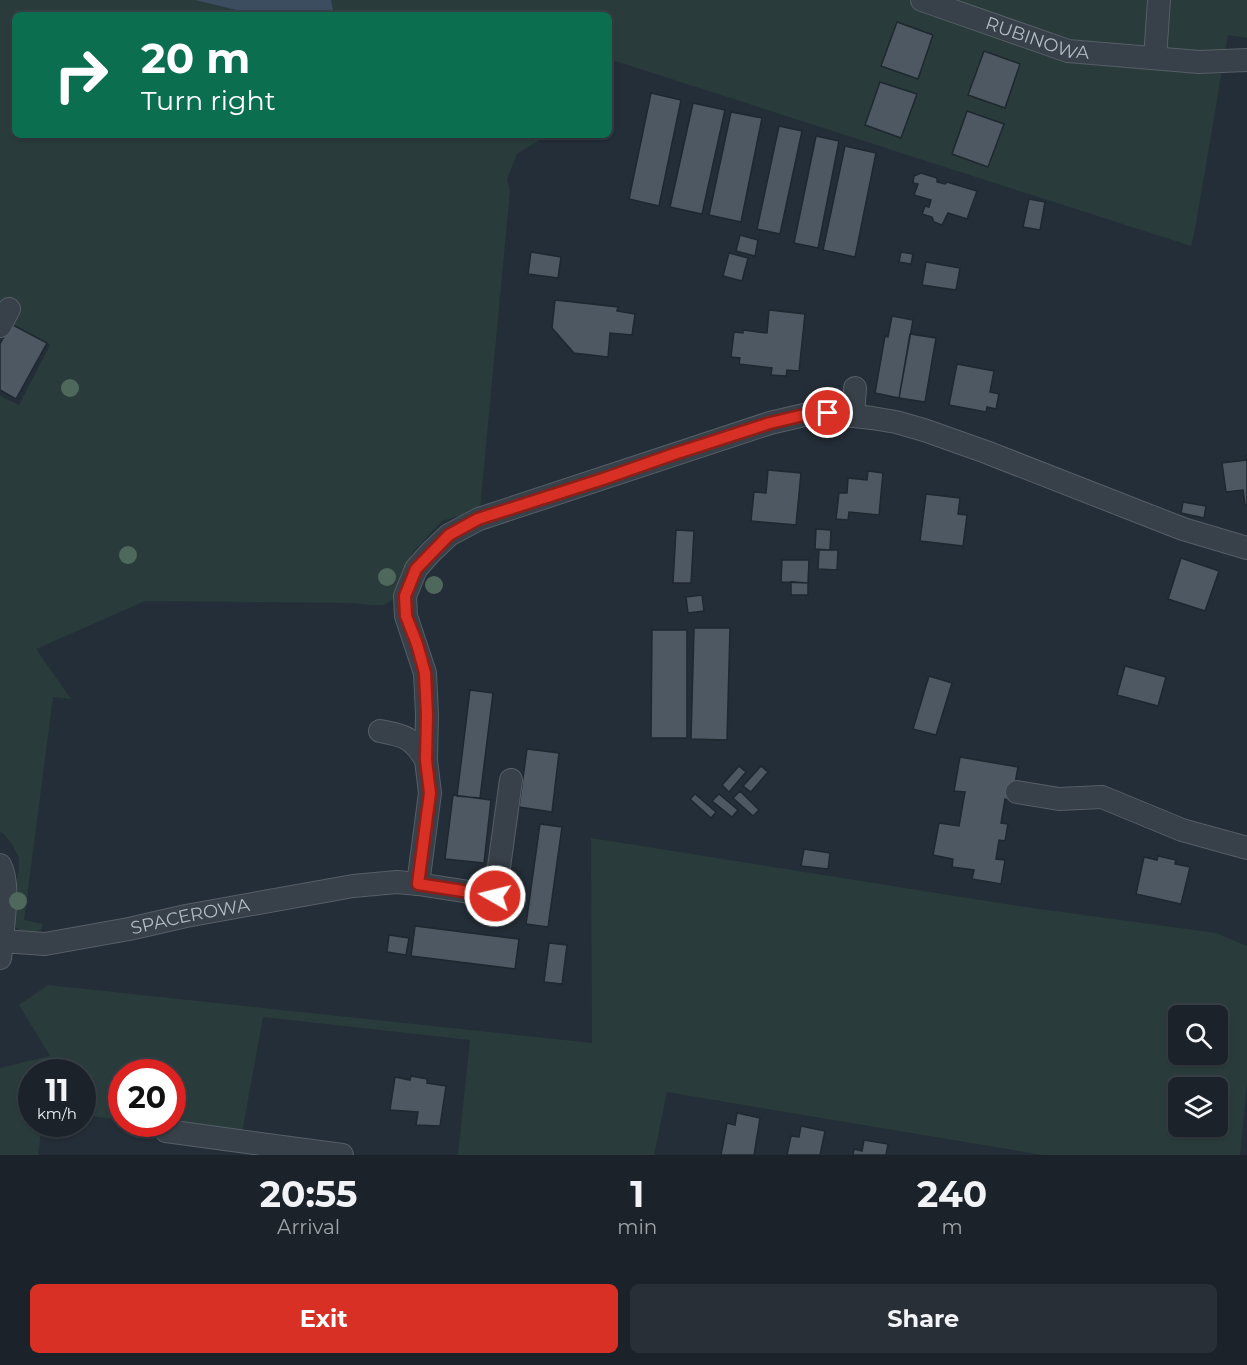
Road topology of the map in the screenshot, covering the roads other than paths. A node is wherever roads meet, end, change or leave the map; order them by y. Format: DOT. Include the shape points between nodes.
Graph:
graph roads {
  1 [pos="922,0"];
  2 [pos="1159,0"];
  3 [pos="1155,58"];
  4 [pos="1247,60"];
  5 [pos="855,388"];
  6 [pos="853,416"];
  7 [pos="1247,548"];
  8 [pos="380,731"];
  9 [pos="426,760"];
  10 [pos="511,780"];
  11 [pos="1017,792"];
  12 [pos="1247,848"];
  13 [pos="0,865"];
  14 [pos="408,883"];
  15 [pos="1,950"];
  16 [pos="186,1134"];
  17 [pos="342,1155"];
  1 -- 3 [label="street, RUBINOWA" via="1068,51"];
  2 -- 3 [label="street"];
  3 -- 4 [label="street, RUBINOWA" via="1199,62"];
  5 -- 6 [label="street"];
  6 -- 7 [label="street" via="924,430 1183,529"];
  6 -- 9 [label="street" via="804,415 770,423 478,519 449,535 416,569 405,596 406,616 425,673"];
  8 -- 9 [label="street" via="402,735 416,744"];
  9 -- 14 [label="street" via="430,793"];
  10 -- 14 [label="street, SPACEROWA" via="495,896"];
  11 -- 12 [label="street" via="1059,799 1102,797 1182,830"];
  13 -- 15 [label="street" via="5,893"];
  14 -- 15 [label="street, SPACEROWA" via="354,886 129,930"];
  16 -- 17 [label="street"];
}
